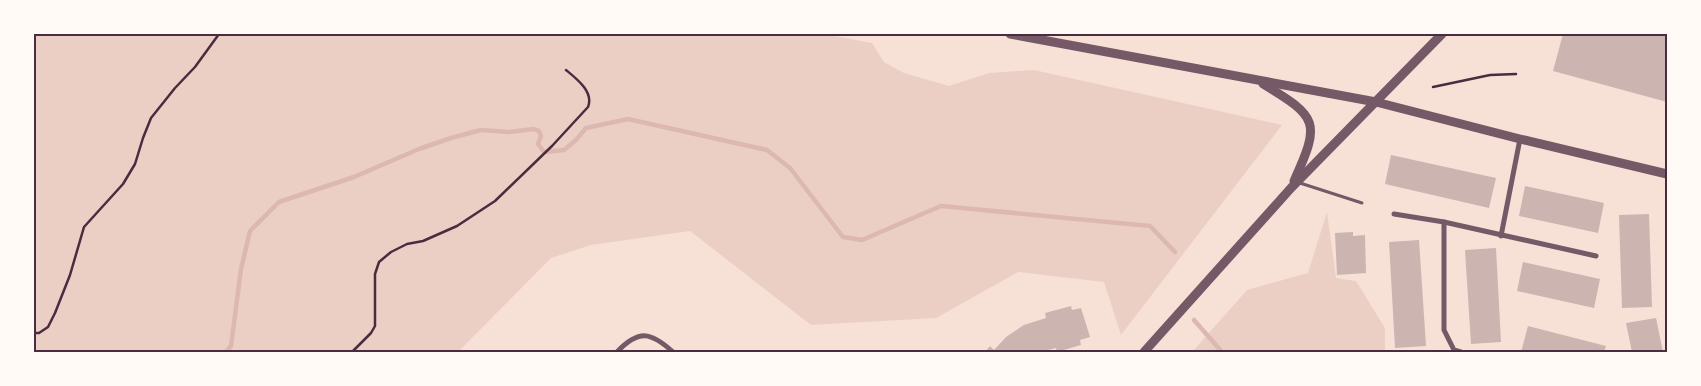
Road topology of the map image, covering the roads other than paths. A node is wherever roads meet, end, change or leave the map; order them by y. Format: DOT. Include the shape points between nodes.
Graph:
graph roads {
  1 [pos="1010,34"];
  2 [pos="1442,34"];
  3 [pos="1037,36"];
  4 [pos="1259,81"];
  5 [pos="1376,102"];
  6 [pos="1520,139"];
  7 [pos="1667,174"];
  8 [pos="1294,185"];
  9 [pos="1362,203"];
  10 [pos="1394,214"];
  11 [pos="1444,222"];
  12 [pos="1501,236"];
  13 [pos="1596,256"];
  14 [pos="617,352"];
  15 [pos="673,352"];
  16 [pos="1144,352"];
  17 [pos="1461,352"];
  1 -- 3 [label="street"];
  2 -- 5 [label="street"];
  3 -- 4 [label="street"];
  4 -- 5 [label="street"];
  4 -- 8 [label="street" via="1293,102 1309,120 1312,135"];
  5 -- 6 [label="street"];
  5 -- 8 [label="street"];
  6 -- 7 [label="street"];
  6 -- 12 [label="street"];
  8 -- 9 [label="lane"];
  8 -- 16 [label="street"];
  10 -- 11 [label="street"];
  11 -- 12 [label="street"];
  11 -- 17 [label="street" via="1444,330 1454,350"];
  12 -- 13 [label="street"];
  14 -- 15 [label="street" via="629,340 644,336 662,342"];
}
